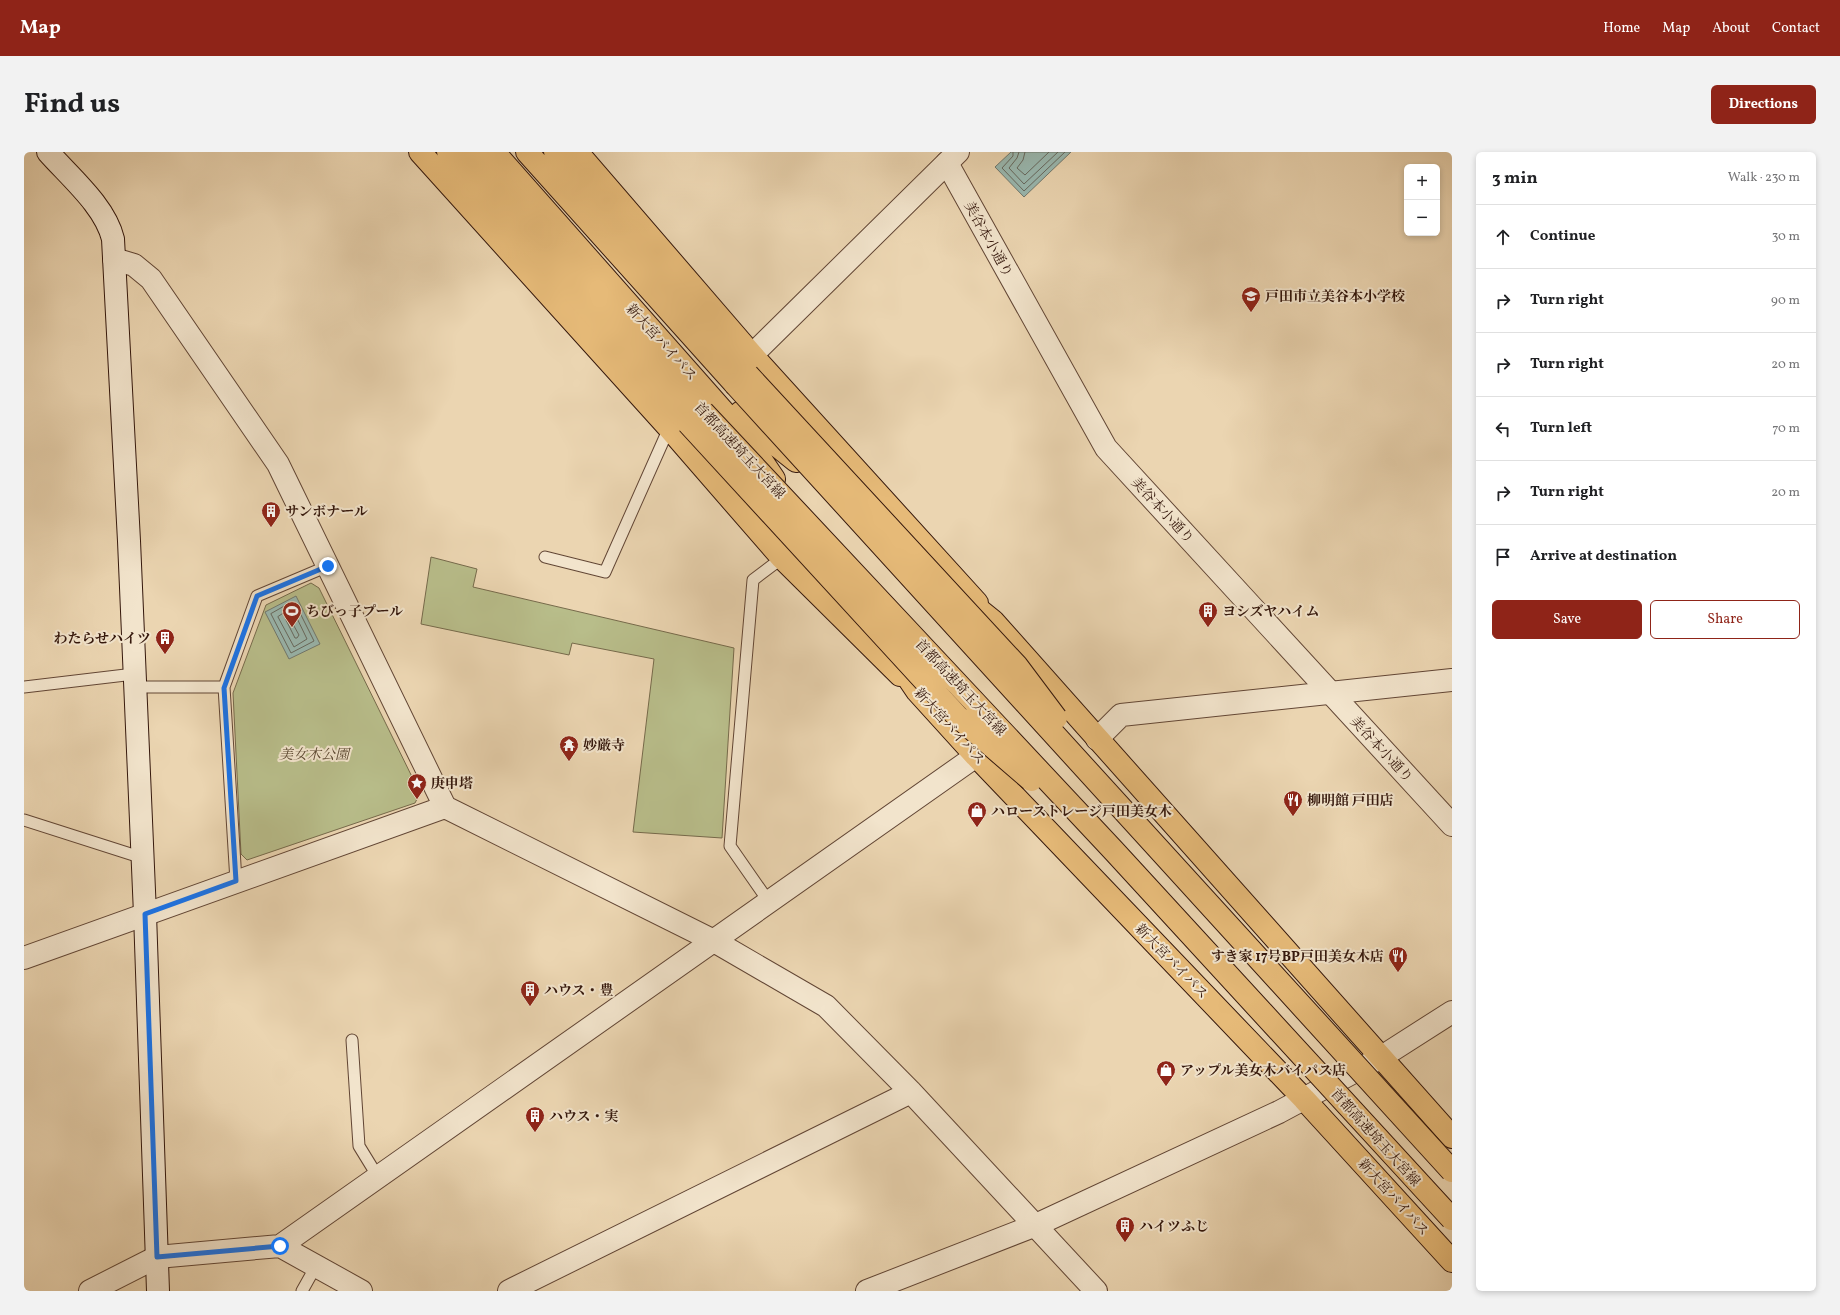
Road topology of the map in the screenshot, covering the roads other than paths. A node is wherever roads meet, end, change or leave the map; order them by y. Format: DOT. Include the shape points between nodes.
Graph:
graph roads {
  1 [pos="48,152"];
  2 [pos="420,152"];
  3 [pos="448,152"];
  4 [pos="473,152"];
  5 [pos="494,152"];
  6 [pos="510,152"];
  7 [pos="526,152"];
  8 [pos="555,152"];
  9 [pos="577,152"];
  10 [pos="947,156"];
  11 [pos="114,258"];
  12 [pos="752,355"];
  13 [pos="669,428"];
  14 [pos="545,557"];
  15 [pos="782,558"];
  16 [pos="328,566"];
  17 [pos="992,621"];
  18 [pos="1452,680"];
  19 [pos="135,681"];
  20 [pos="24,687"];
  21 [pos="224,688"];
  22 [pos="917,691"];
  23 [pos="1331,693"];
  24 [pos="1097,739"];
  25 [pos="976,756"];
  26 [pos="445,807"];
  27 [pos="24,820"];
  28 [pos="1452,825"];
  29 [pos="1141,831"];
  30 [pos="1114,851"];
  31 [pos="143,858"];
  32 [pos="236,881"];
  33 [pos="769,902"];
  34 [pos="145,914"];
  35 [pos="714,941"];
  36 [pos="24,958"];
  37 [pos="1452,1012"];
  38 [pos="352,1040"];
  39 [pos="1380,1058"];
  40 [pos="911,1092"];
  41 [pos="1304,1099"];
  42 [pos="1452,1137"];
  43 [pos="1452,1171"];
  44 [pos="378,1177"];
  45 [pos="1452,1220"];
  46 [pos="1036,1225"];
  47 [pos="280,1246"];
  48 [pos="157,1257"];
  49 [pos="1452,1261"];
  50 [pos="316,1266"];
  51 [pos="90,1291"];
  52 [pos="158,1291"];
  53 [pos="302,1291"];
  54 [pos="361,1291"];
  55 [pos="509,1291"];
  56 [pos="867,1291"];
  57 [pos="1096,1291"];
  1 -- 11 [label="street" via="107,220 113,238"];
  2 -- 13 [label="highway"];
  3 -- 30 [label="highway, bridge" via="688,423 957,716"];
  4 -- 30 [label="highway, 首都高速埼玉大宮線, bridge" via="703,412"];
  5 -- 22 [label="highway, 新大宮バイパス" via="745,436"];
  6 -- 17 [label="highway, 新大宮バイパス" via="755,428"];
  7 -- 29 [label="highway, bridge"];
  8 -- 29 [label="highway, bridge" via="748,375 1017,666"];
  9 -- 12 [label="highway"];
  10 -- 12 [label="street"];
  10 -- 23 [label="street, 美谷本小通り" via="1106,448"];
  11 -- 16 [label="street" via="134,265 151,278 278,464"];
  11 -- 19 [label="street"];
  12 -- 17 [label="highway"];
  13 -- 14 [label="lane" via="606,572"];
  13 -- 15 [label="highway"];
  15 -- 22 [label="highway"];
  15 -- 33 [label="lane" via="753,580 730,846"];
  16 -- 21 [label="lane" via="257,596"];
  16 -- 26 [label="street"];
  17 -- 24 [label="highway, 新大宮バイパス"];
  18 -- 23 [label="street"];
  19 -- 20 [label="lane"];
  19 -- 21 [label="lane"];
  19 -- 31 [label="street"];
  21 -- 32 [label="lane"];
  22 -- 25 [label="highway, 新大宮バイパス"];
  23 -- 24 [label="street" via="1121,715"];
  23 -- 28 [label="street, 美谷本小通り"];
  24 -- 39 [label="highway, 新大宮バイパス"];
  25 -- 33 [label="street"];
  25 -- 41 [label="highway, 新大宮バイパス"];
  26 -- 32 [label="street"];
  26 -- 35 [label="street"];
  27 -- 31 [label="lane"];
  29 -- 43 [label="highway, bridge"];
  30 -- 45 [label="highway, 首都高速埼玉大宮線, bridge"];
  31 -- 34 [label="street"];
  32 -- 34 [label="street"];
  33 -- 35 [label="street"];
  34 -- 36 [label="street"];
  34 -- 48 [label="street"];
  35 -- 40 [label="street" via="826,1006"];
  35 -- 44 [label="street"];
  37 -- 39 [label="street"];
  38 -- 44 [label="lane" via="359,1146"];
  39 -- 41 [label="street"];
  39 -- 42 [label="highway, 新大宮バイパス"];
  40 -- 46 [label="street"];
  40 -- 55 [label="street"];
  41 -- 46 [label="street"];
  41 -- 49 [label="highway, 新大宮バイパス"];
  44 -- 47 [label="street"];
  46 -- 56 [label="street"];
  46 -- 57 [label="street"];
  47 -- 48 [label="street"];
  47 -- 50 [label="street"];
  48 -- 51 [label="street"];
  48 -- 52 [label="street"];
  50 -- 53 [label="lane"];
  50 -- 54 [label="street"];
}
